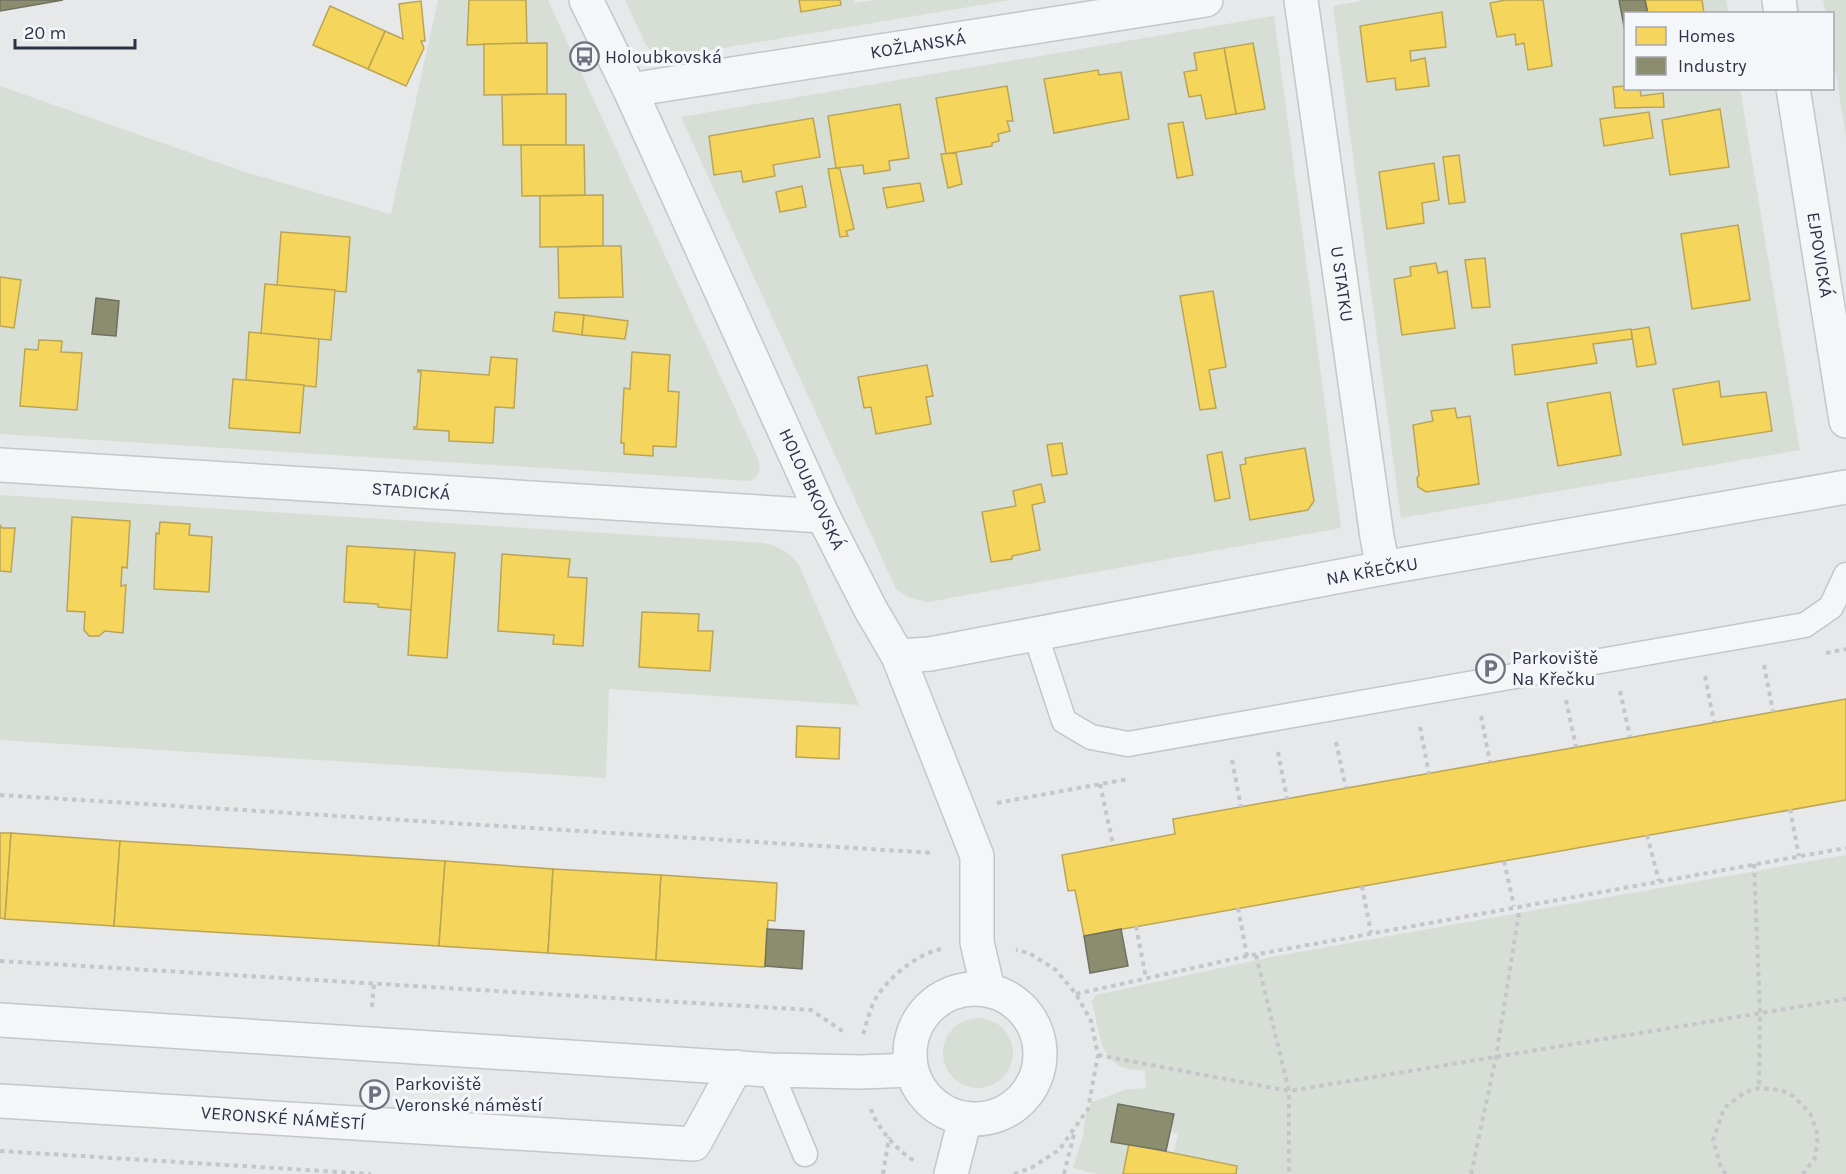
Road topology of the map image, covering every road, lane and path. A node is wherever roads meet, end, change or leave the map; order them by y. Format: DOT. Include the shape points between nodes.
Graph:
graph roads {
  1 [pos="586,0"];
  2 [pos="1206,0"];
  3 [pos="1301,0"];
  4 [pos="630,90"];
  5 [pos="1793,90"];
  6 [pos="1846,421"];
  7 [pos="0,465"];
  8 [pos="1846,487"];
  9 [pos="823,516"];
  10 [pos="1383,568"];
  11 [pos="1846,575"];
  12 [pos="1035,633"];
  13 [pos="1846,649"];
  14 [pos="1822,654"];
  15 [pos="898,656"];
  16 [pos="1775,662"];
  17 [pos="1695,676"];
  18 [pos="1631,688"];
  19 [pos="1620,690"];
  20 [pos="1609,692"];
  21 [pos="1577,698"];
  22 [pos="1566,700"];
  23 [pos="1556,702"];
  24 [pos="1773,712"];
  25 [pos="1492,714"];
  26 [pos="1481,716"];
  27 [pos="1471,717"];
  28 [pos="1714,722"];
  29 [pos="1430,725"];
  30 [pos="1420,727"];
  31 [pos="1409,728"];
  32 [pos="1630,737"];
  33 [pos="1346,740"];
  34 [pos="1576,747"];
  35 [pos="1289,750"];
  36 [pos="1221,762"];
  37 [pos="1490,762"];
  38 [pos="1429,774"];
  39 [pos="1133,778"];
  40 [pos="1100,784"];
  41 [pos="1346,788"];
  42 [pos="0,795"];
  43 [pos="1287,799"];
  44 [pos="991,800"];
  45 [pos="1241,807"];
  46 [pos="1790,809"];
  47 [pos="1647,835"];
  48 [pos="1113,844"];
  49 [pos="1846,848"];
  50 [pos="938,853"];
  51 [pos="1799,856"];
  52 [pos="1504,861"];
  53 [pos="1754,864"];
  54 [pos="1659,881"];
  55 [pos="1362,886"];
  56 [pos="1514,906"];
  57 [pos="1520,906"];
  58 [pos="1238,909"];
  59 [pos="1136,926"];
  60 [pos="1371,933"];
  61 [pos="943,938"];
  62 [pos="944,949"];
  63 [pos="1256,955"];
  64 [pos="1247,956"];
  65 [pos="0,961"];
  66 [pos="1146,978"];
  67 [pos="988,990"];
  68 [pos="1076,994"];
  69 [pos="1846,999"];
  70 [pos="1760,1013"];
  71 [pos="0,1020"];
  72 [pos="850,1036"];
  73 [pos="1098,1055"];
  74 [pos="1496,1057"];
  75 [pos="736,1067"];
  76 [pos="770,1070"];
  77 [pos="911,1070"];
  78 [pos="861,1072"];
  79 [pos="1759,1088"];
  80 [pos="1289,1091"];
  81 [pos="0,1101"];
  82 [pos="965,1119"];
  83 [pos="1076,1126"];
  84 [pos="889,1137"];
  85 [pos="0,1151"];
  86 [pos="805,1154"];
  87 [pos="938,1170"];
  88 [pos="1472,1173"];
  89 [pos="371,1174"];
  90 [pos="883,1174"];
  91 [pos="1064,1174"];
  92 [pos="1289,1174"];
  93 [pos="1726,1174"];
  94 [pos="1803,1174"];
  1 -- 4 [label="street, HOLOUBKOVSKÁ"];
  2 -- 4 [label="street, KOŽLANSKÁ"];
  3 -- 10 [label="street, U STATKU"];
  4 -- 9 [label="street, HOLOUBKOVSKÁ"];
  5 -- 6 [label="street, EJPOVICKÁ"];
  7 -- 9 [label="street, STADICKÁ"];
  8 -- 10 [label="street, NA KŘEČKU"];
  9 -- 15 [label="street, HOLOUBKOVSKÁ"];
  10 -- 12 [label="street, NA KŘEČKU"];
  11 -- 12 [label="lane" via="1831,607 1805,625 1128,744 1091,737 1065,721"];
  12 -- 15 [label="street, NA KŘEČKU" via="930,654"];
  13 -- 14 [label="path"];
  15 -- 67 [label="street, HOLOUBKOVSKÁ" via="977,856 977,942"];
  16 -- 24 [label="path" via="1764,664"];
  17 -- 28 [label="path" via="1705,675"];
  18 -- 19 [label="path"];
  19 -- 20 [label="path"];
  19 -- 32 [label="path"];
  21 -- 22 [label="path"];
  22 -- 23 [label="path"];
  22 -- 34 [label="path"];
  25 -- 26 [label="path"];
  26 -- 27 [label="path"];
  26 -- 37 [label="path"];
  29 -- 30 [label="path"];
  30 -- 31 [label="path"];
  30 -- 38 [label="path"];
  33 -- 41 [label="path" via="1336,741"];
  35 -- 43 [label="path" via="1278,752"];
  36 -- 45 [label="path" via="1232,760"];
  39 -- 40 [label="path"];
  40 -- 44 [label="path" via="992,804"];
  40 -- 48 [label="path"];
  42 -- 50 [label="path"];
  46 -- 51 [label="path"];
  47 -- 54 [label="path"];
  49 -- 51 [label="path"];
  51 -- 53 [label="path"];
  52 -- 56 [label="path"];
  53 -- 54 [label="path"];
  53 -- 70 [label="path"];
  54 -- 57 [label="path"];
  55 -- 60 [label="path"];
  56 -- 57 [label="path"];
  56 -- 60 [label="path"];
  57 -- 74 [label="path"];
  58 -- 64 [label="path"];
  59 -- 66 [label="path"];
  60 -- 63 [label="path"];
  61 -- 62 [label="path"];
  63 -- 64 [label="path"];
  63 -- 80 [label="path"];
  64 -- 66 [label="path"];
  65 -- 72 [label="path" via="811,1010"];
  66 -- 68 [label="path"];
  67 -- 77 [label="street" via="955,992 927,1009 915,1028 909,1049"];
  67 -- 82 [label="street" via="1009,998 1026,1012 1037,1032 1041,1054 1037,1077 1026,1096 1009,1110 987,1119"];
  69 -- 70 [label="path"];
  70 -- 74 [label="path"];
  70 -- 79 [label="path"];
  71 -- 75 [label="street"];
  73 -- 80 [label="path"];
  74 -- 80 [label="path"];
  74 -- 88 [label="path"];
  75 -- 76 [label="street"];
  75 -- 81 [label="street, VERONSKÉ NÁMĚSTÍ" via="694,1144"];
  76 -- 78 [label="street"];
  76 -- 86 [label="lane"];
  77 -- 78 [label="street"];
  77 -- 82 [label="street" via="931,1103"];
  78 -- 84 [label="path" via="873,1119"];
  79 -- 93 [label="path" via="1745,1092 1724,1108 1713,1140"];
  79 -- 94 [label="path" via="1781,1090 1810,1113 1818,1135 1815,1158"];
  80 -- 92 [label="path"];
  82 -- 87 [label="street"];
  83 -- 91 [label="path"];
  84 -- 87 [label="path" via="905,1157"];
  84 -- 90 [label="path"];
  85 -- 89 [label="path"];
}
